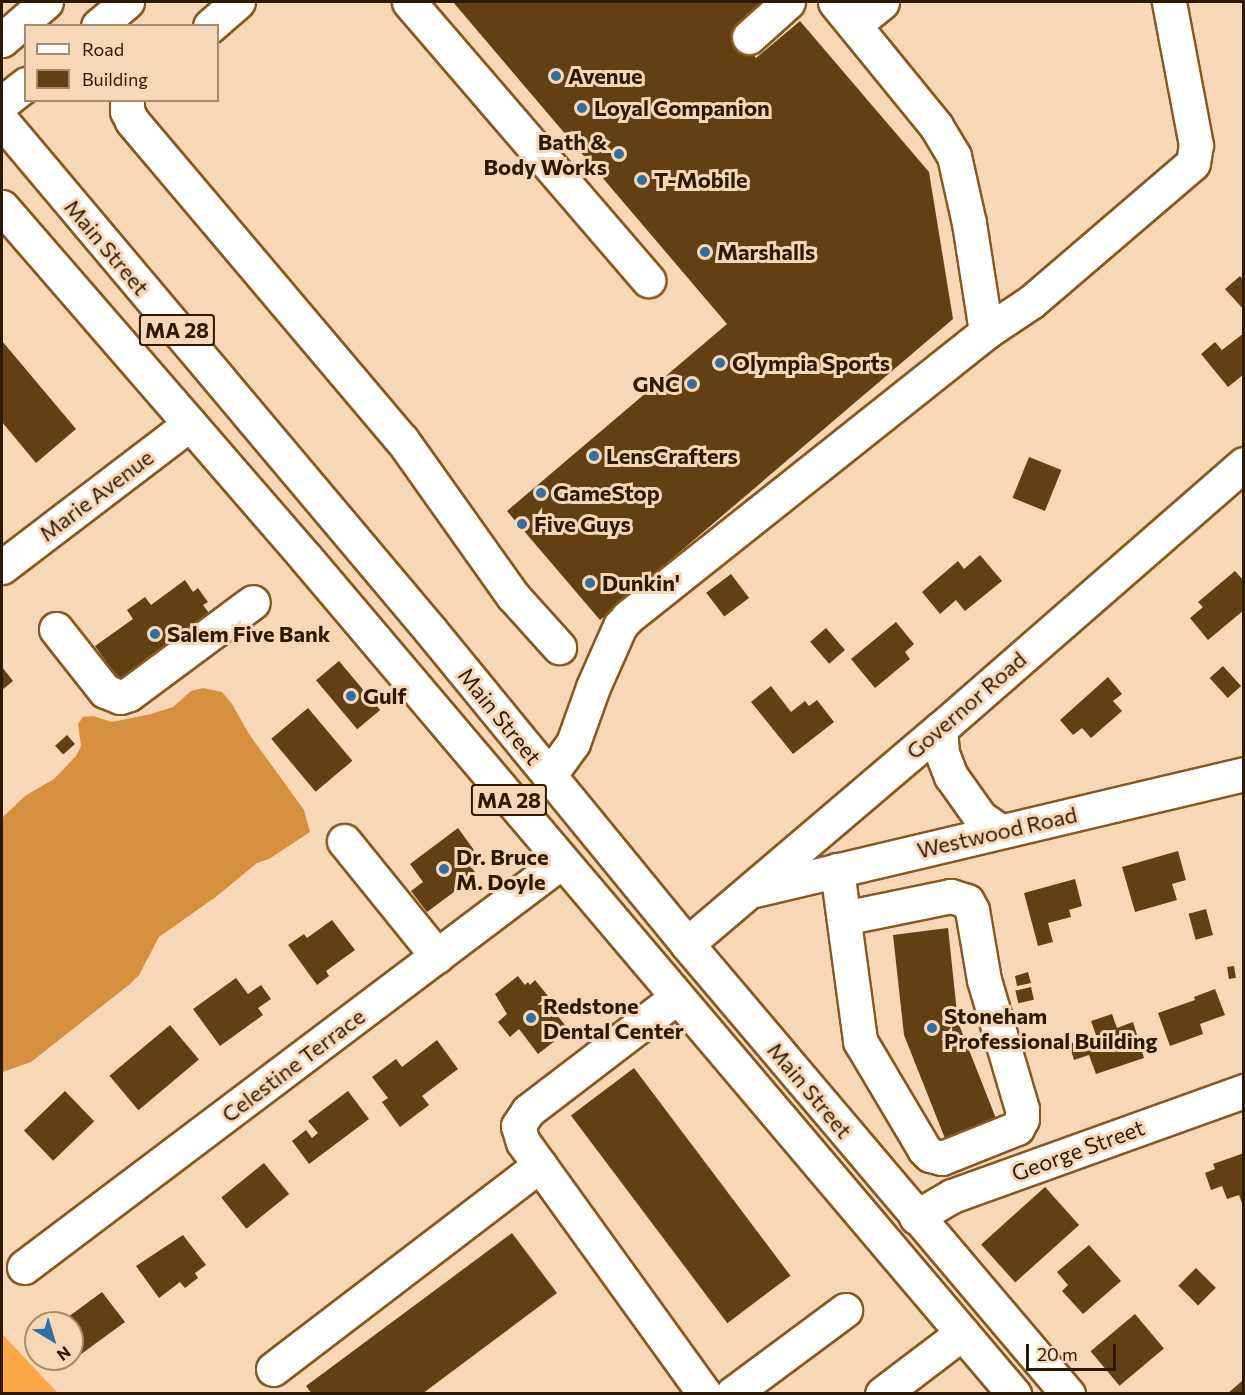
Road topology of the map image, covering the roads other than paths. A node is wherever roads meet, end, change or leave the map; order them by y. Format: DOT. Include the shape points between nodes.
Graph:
graph roads {
  1 [pos="46,2"];
  2 [pos="127,2"];
  3 [pos="238,2"];
  4 [pos="409,2"];
  5 [pos="788,2"];
  6 [pos="882,2"];
  7 [pos="1169,2"];
  8 [pos="844,14"];
  9 [pos="100,24"];
  10 [pos="212,24"];
  11 [pos="749,37"];
  12 [pos="2,40"];
  13 [pos="24,86"];
  14 [pos="128,102"];
  15 [pos="2,103"];
  16 [pos="2,121"];
  17 [pos="2,207"];
  18 [pos="648,280"];
  19 [pos="986,332"];
  20 [pos="190,424"];
  21 [pos="1244,464"];
  22 [pos="2,567"];
  23 [pos="253,602"];
  24 [pos="56,629"];
  25 [pos="558,647"];
  26 [pos="940,729"];
  27 [pos="1244,774"];
  28 [pos="549,776"];
  29 [pos="999,831"];
  30 [pos="344,841"];
  31 [pos="561,862"];
  32 [pos="837,870"];
  33 [pos="750,891"];
  34 [pos="844,918"];
  35 [pos="687,944"];
  36 [pos="437,956"];
  37 [pos="677,997"];
  38 [pos="1244,1091"];
  39 [pos="540,1165"];
  40 [pos="916,1217"];
  41 [pos="24,1267"];
  42 [pos="845,1310"];
  43 [pos="962,1333"];
  44 [pos="273,1369"];
  45 [pos="705,1394"];
  46 [pos="732,1394"];
  47 [pos="882,1394"];
  48 [pos="1014,1394"];
  49 [pos="1068,1394"];
  1 -- 12 [label="main road"];
  2 -- 9 [label="main road"];
  3 -- 10 [label="main road"];
  4 -- 18 [label="main road"];
  5 -- 11 [label="main road"];
  6 -- 8 [label="main road"];
  7 -- 19 [label="main road" via="1196,145 1193,163 1031,302"];
  8 -- 19 [label="main road" via="936,126 954,156"];
  13 -- 15 [label="main road"];
  14 -- 25 [label="main road" via="132,121 402,440 513,596"];
  16 -- 28 [label="main road, Main Street / MA 28" via="432,631"];
  17 -- 20 [label="main road, Main Street / MA 28"];
  19 -- 28 [label="main road" via="628,617 620,626 573,743"];
  20 -- 22 [label="main road, Marie Avenue"];
  20 -- 31 [label="main road, Main Street / MA 28"];
  21 -- 26 [label="main road, Governor Road"];
  23 -- 24 [label="main road" via="120,697 107,693"];
  26 -- 29 [label="main road" via="942,753 951,776 980,817"];
  26 -- 33 [label="main road, Governor Road"];
  27 -- 29 [label="main road, Westwood Road"];
  28 -- 35 [label="main road, Main Street / MA 28"];
  29 -- 32 [label="main road, Westwood Road"];
  30 -- 36 [label="main road"];
  31 -- 36 [label="main road, Celestine Terrace"];
  31 -- 37 [label="main road, Main Street / MA 28"];
  32 -- 33 [label="main road, Westwood Road"];
  32 -- 34 [label="main road"];
  33 -- 35 [label="main road, Governor Road"];
  34 -- 34 [label="main road" via="860,1041 927,1153 942,1158 1014,1130 1023,1113 984,980 970,904 951,896"];
  35 -- 40 [label="main road, Main Street / MA 28"];
  36 -- 41 [label="main road, Celestine Terrace"];
  37 -- 39 [label="main road" via="523,1116 518,1126 520,1135"];
  37 -- 43 [label="main road, Main Street / MA 28"];
  38 -- 40 [label="main road, George Street" via="952,1196"];
  39 -- 44 [label="main road"];
  39 -- 45 [label="main road"];
  40 -- 49 [label="main road, Main Street / MA 28"];
  42 -- 46 [label="main road"];
  43 -- 47 [label="main road"];
  43 -- 48 [label="main road, Main Street / MA 28"];
}
